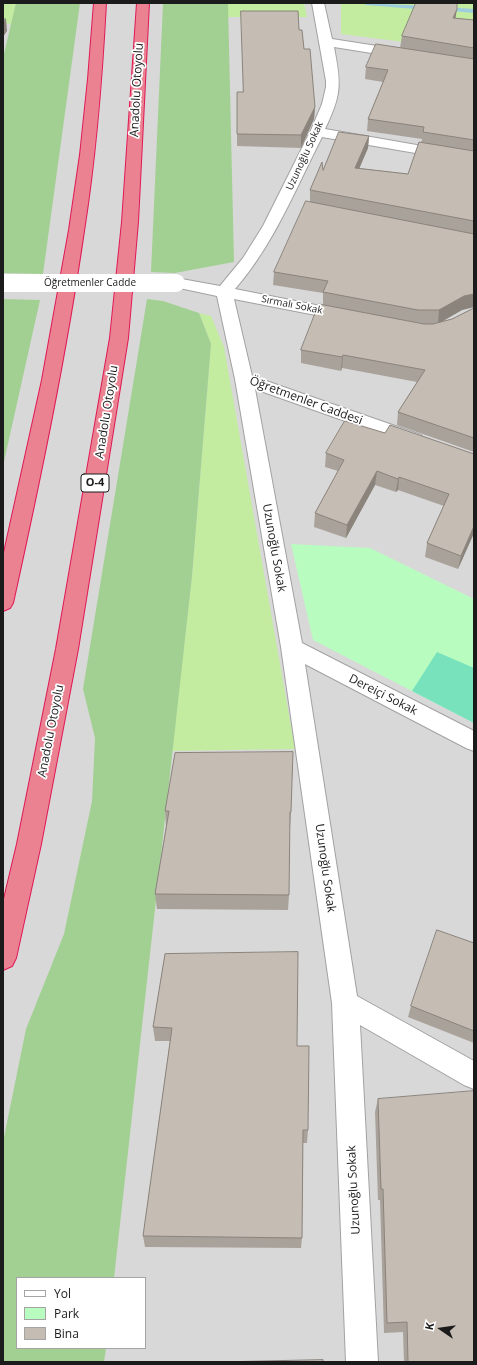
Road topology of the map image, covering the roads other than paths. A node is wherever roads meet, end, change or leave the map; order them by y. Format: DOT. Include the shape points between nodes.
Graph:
graph roads {
  1 [pos="100,3"];
  2 [pos="143,3"];
  3 [pos="318,3"];
  4 [pos="327,42"];
  5 [pos="412,56"];
  6 [pos="317,132"];
  7 [pos="474,159"];
  8 [pos="282,204"];
  9 [pos="298,207"];
  10 [pos="3,284"];
  11 [pos="224,292"];
  12 [pos="362,319"];
  13 [pos="244,379"];
  14 [pos="430,445"];
  15 [pos="3,603"];
  16 [pos="292,647"];
  17 [pos="474,742"];
  18 [pos="3,958"];
  19 [pos="344,1003"];
  20 [pos="474,1076"];
  21 [pos="362,1362"];
  1 -- 15 [label="highway" via="98,44 78,222 59,339"];
  2 -- 18 [label="highway, Anadolu Otoyolu / O-4" via="130,222 119,338 67,649 29,844"];
  3 -- 4 [label="street, Uzunoğlu Sokak"];
  4 -- 5 [label="street"];
  4 -- 6 [label="street, Uzunoğlu Sokak" via="333,86"];
  6 -- 7 [label="street"];
  6 -- 8 [label="street, Uzunoğlu Sokak"];
  8 -- 9 [label="street"];
  8 -- 11 [label="street, Uzunoğlu Sokak" via="260,247"];
  10 -- 11 [label="street, Öğretmenler Cadde, bridge" via="176,283"];
  11 -- 12 [label="street, Sırmalı Sokak"];
  11 -- 13 [label="street, Öğretmenler Caddesi"];
  13 -- 14 [label="street, Öğretmenler Caddesi"];
  13 -- 16 [label="street, Uzunoğlu Sokak"];
  16 -- 17 [label="street, Dereiçi Sokak"];
  16 -- 19 [label="street, Uzunoğlu Sokak"];
  19 -- 20 [label="street"];
  19 -- 21 [label="street, Uzunoğlu Sokak"];
}
